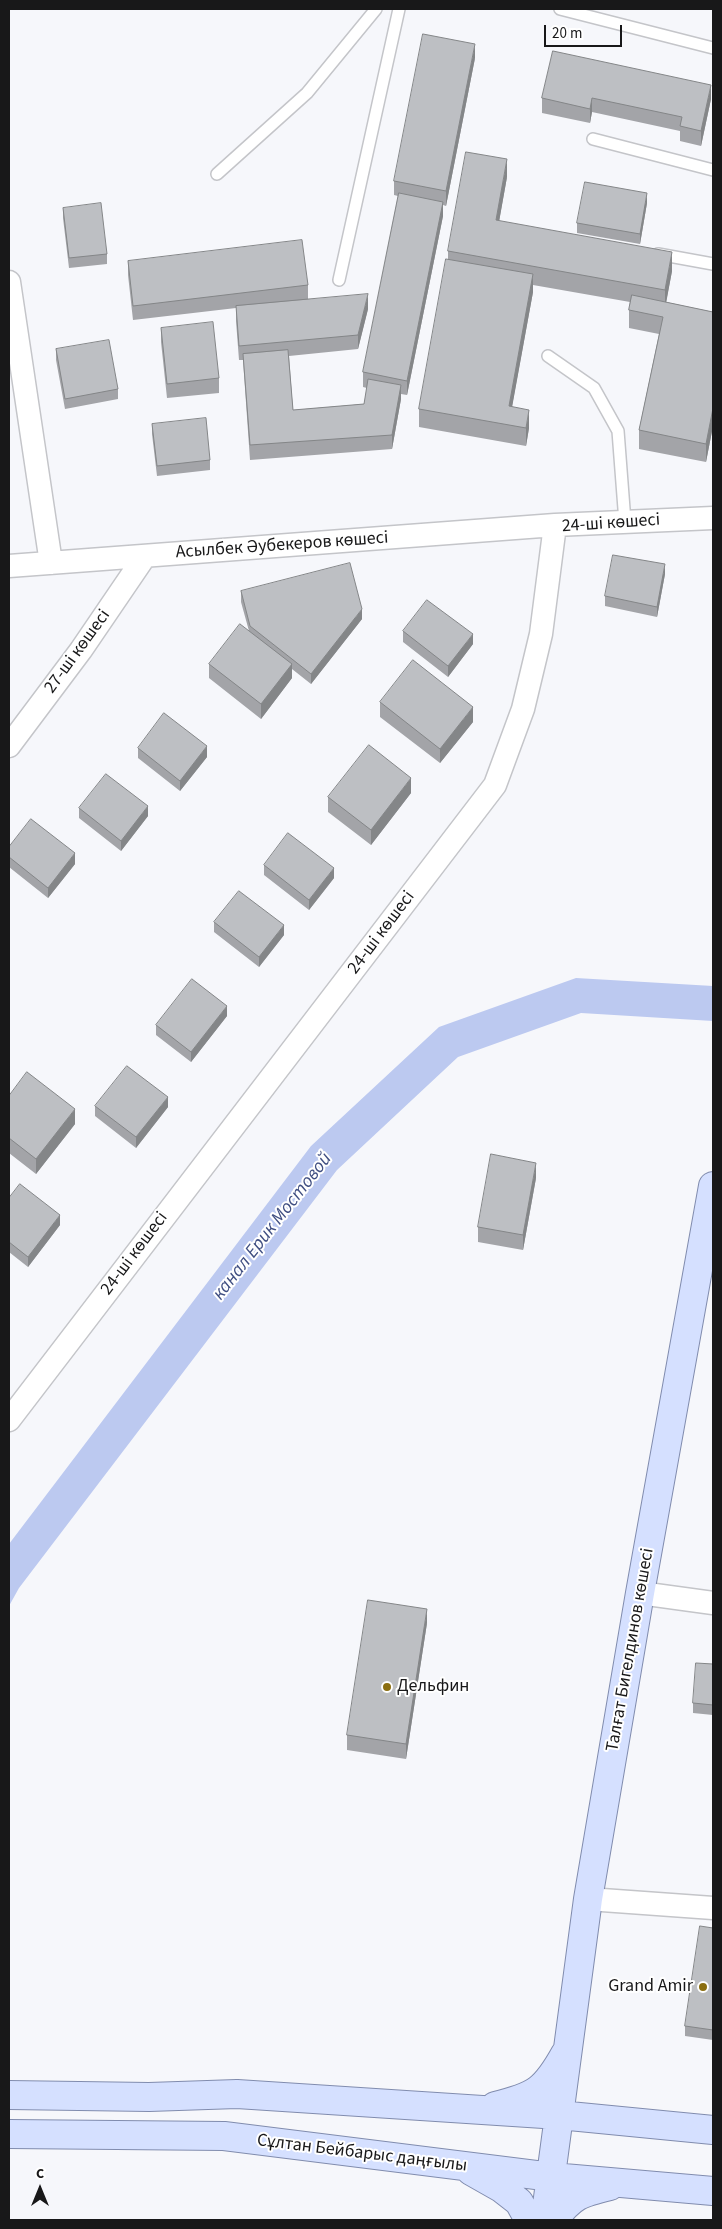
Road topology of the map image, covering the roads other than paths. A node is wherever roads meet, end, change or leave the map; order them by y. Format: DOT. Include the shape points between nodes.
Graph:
graph roads {
  1 [pos="376,9"];
  2 [pos="399,9"];
  3 [pos="560,9"];
  4 [pos="713,48"];
  5 [pos="593,139"];
  6 [pos="713,170"];
  7 [pos="217,174"];
  8 [pos="649,252"];
  9 [pos="713,264"];
  10 [pos="339,280"];
  11 [pos="9,282"];
  12 [pos="548,356"];
  13 [pos="713,518"];
  14 [pos="626,522"];
  15 [pos="555,525"];
  16 [pos="145,556"];
  17 [pos="51,563"];
  18 [pos="9,566"];
  19 [pos="9,746"];
  20 [pos="713,1186"];
  21 [pos="9,1420"];
  22 [pos="640,1593"];
  23 [pos="713,1602"];
  24 [pos="588,1899"];
  25 [pos="713,1908"];
  26 [pos="568,2048"];
  27 [pos="9,2095"];
  28 [pos="478,2110"];
  29 [pos="559,2116"];
  30 [pos="613,2121"];
  31 [pos="713,2130"];
  32 [pos="9,2134"];
  33 [pos="460,2166"];
  34 [pos="552,2177"];
  35 [pos="622,2183"];
  36 [pos="713,2191"];
  37 [pos="528,2220"];
  38 [pos="544,2220"];
  39 [pos="554,2220"];
  1 -- 7 [label="lane" via="307,92"];
  2 -- 10 [label="lane"];
  3 -- 4 [label="lane"];
  5 -- 6 [label="lane"];
  8 -- 9 [label="lane"];
  11 -- 17 [label="street"];
  12 -- 14 [label="lane" via="594,388 618,430"];
  13 -- 14 [label="street, 24-ші көшесі"];
  14 -- 15 [label="street, 24-ші көшесі"];
  15 -- 16 [label="street, Асылбек Әубекеров көшесі"];
  15 -- 21 [label="street, 24-ші көшесі" via="539,643 523,709 495,785"];
  16 -- 17 [label="street, Асылбек Әубекеров көшесі"];
  16 -- 19 [label="street, 27-ші көшесі" via="81,650"];
  17 -- 18 [label="street, Асылбек Әубекеров көшесі"];
  20 -- 22 [label="main road, Талғат Бигелдинов көшесі"];
  22 -- 23 [label="street"];
  22 -- 24 [label="main road, Талғат Бигелдинов көшесі"];
  24 -- 25 [label="street"];
  24 -- 26 [label="main road, Талғат Бигелдинов көшесі"];
  26 -- 28 [label="main road" via="550,2080 533,2093"];
  26 -- 29 [label="main road, Талғат Бигелдинов көшесі"];
  26 -- 30 [label="main road" via="581,2094"];
  27 -- 28 [label="main road" via="148,2097 237,2094"];
  28 -- 29 [label="main road"];
  29 -- 30 [label="main road"];
  29 -- 34 [label="main road, Талғат Бигелдинов көшесі"];
  30 -- 31 [label="main road"];
  32 -- 33 [label="main road, Сұлтан Бейбарыс даңғылы" via="224,2136"];
  33 -- 34 [label="main road, Сұлтан Бейбарыс даңғылы"];
  33 -- 37 [label="main road" via="501,2188 519,2202"];
  34 -- 35 [label="main road, Сұлтан Бейбарыс даңғылы"];
  34 -- 38 [label="main road, Талғат Бигелдинов көшесі"];
  35 -- 36 [label="main road, Сұлтан Бейбарыс даңғылы"];
  35 -- 39 [label="main road" via="586,2192 566,2204"];
}
